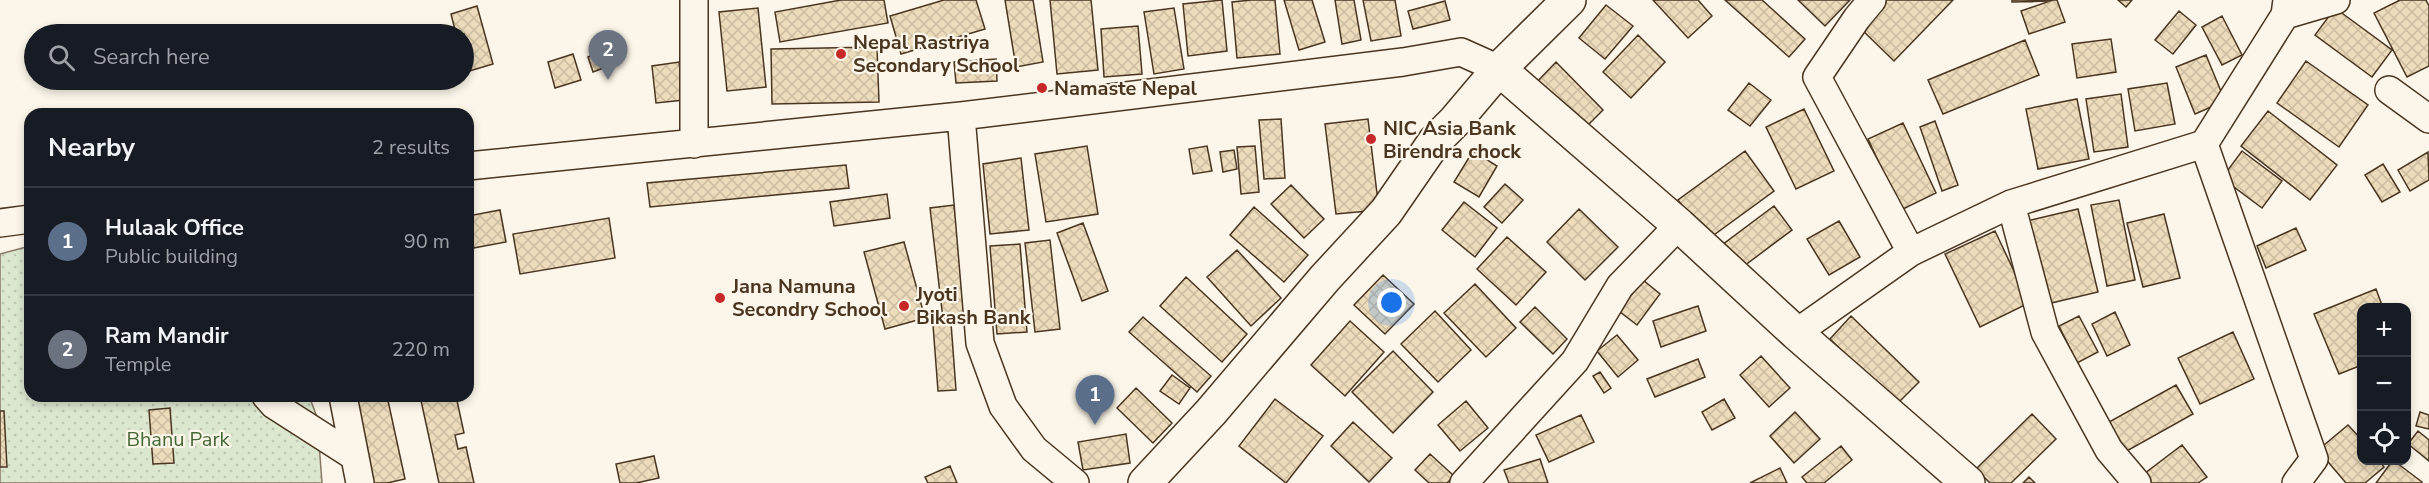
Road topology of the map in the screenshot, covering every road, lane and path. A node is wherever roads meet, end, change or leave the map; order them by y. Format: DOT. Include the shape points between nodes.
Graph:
graph roads {
  1 [pos="694,0"];
  2 [pos="1569,0"];
  3 [pos="1872,0"];
  4 [pos="2336,0"];
  5 [pos="2279,5"];
  6 [pos="1499,69"];
  7 [pos="2389,90"];
  8 [pos="961,116"];
  9 [pos="2429,119"];
  10 [pos="694,144"];
  11 [pos="2204,144"];
  12 [pos="474,165"];
  13 [pos="2011,204"];
  14 [pos="24,220"];
  15 [pos="0,223"];
  16 [pos="1679,225"];
  17 [pos="1911,252"];
  18 [pos="1796,333"];
  19 [pos="271,402"];
  20 [pos="344,402"];
  21 [pos="355,457"];
  22 [pos="360,483"];
  23 [pos="1075,483"];
  24 [pos="1145,483"];
  25 [pos="1464,483"];
  26 [pos="1968,483"];
  27 [pos="2137,483"];
  28 [pos="2296,483"];
  1 -- 10 [label="street"];
  2 -- 6 [label="main road"];
  3 -- 17 [label="street" via="1817,77"];
  4 -- 5 [label="street"];
  5 -- 11 [label="street"];
  6 -- 8 [label="street" via="1461,52"];
  6 -- 16 [label="main road"];
  6 -- 24 [label="main road" via="1436,141 1386,212"];
  7 -- 9 [label="street"];
  8 -- 10 [label="street"];
  8 -- 23 [label="street" via="981,343 1003,406 1034,449"];
  10 -- 12 [label="street"];
  11 -- 13 [label="street"];
  11 -- 28 [label="street" via="2314,459"];
  13 -- 17 [label="street"];
  13 -- 27 [label="street" via="2045,332 2109,450"];
  14 -- 15 [label="street"];
  16 -- 18 [label="main road"];
  16 -- 25 [label="street" via="1620,286 1575,361"];
  17 -- 18 [label="street"];
  18 -- 26 [label="main road"];
  19 -- 21 [label="street"];
  20 -- 21 [label="street"];
  21 -- 22 [label="street"];
}
